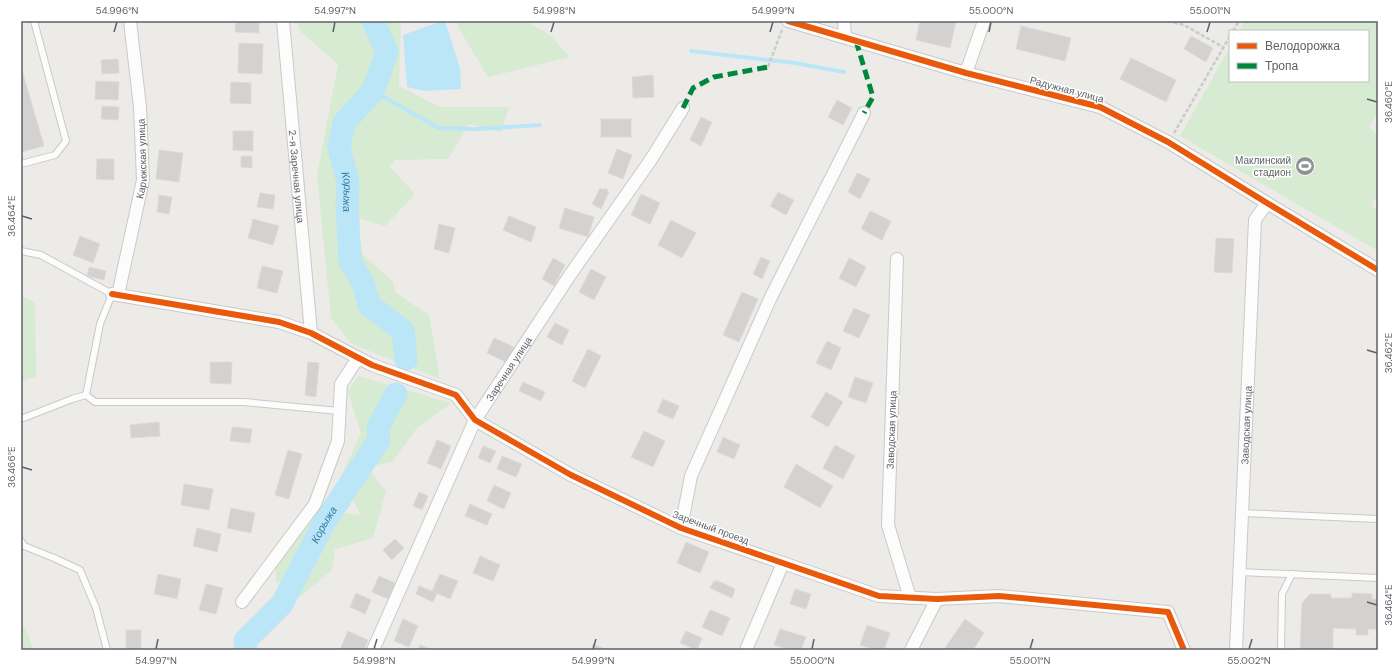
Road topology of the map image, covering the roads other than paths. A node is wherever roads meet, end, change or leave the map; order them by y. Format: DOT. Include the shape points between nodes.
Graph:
graph roads {
  1 [pos="34,21"];
  2 [pos="130,21"];
  3 [pos="284,21"];
  4 [pos="844,21"];
  5 [pos="984,21"];
  6 [pos="785,25"];
  7 [pos="845,37"];
  8 [pos="966,74"];
  9 [pos="683,108"];
  10 [pos="864,113"];
  11 [pos="21,164"];
  12 [pos="1267,203"];
  13 [pos="21,251"];
  14 [pos="896,259"];
  15 [pos="1378,270"];
  16 [pos="115,295"];
  17 [pos="311,332"];
  18 [pos="358,358"];
  19 [pos="86,395"];
  20 [pos="339,412"];
  21 [pos="21,419"];
  22 [pos="475,420"];
  23 [pos="1242,514"];
  24 [pos="1378,519"];
  25 [pos="681,528"];
  26 [pos="21,541"];
  27 [pos="783,563"];
  28 [pos="1239,572"];
  29 [pos="1292,574"];
  30 [pos="1378,578"];
  31 [pos="910,598"];
  32 [pos="937,599"];
  33 [pos="242,602"];
  34 [pos="912,649"];
  35 [pos="107,650"];
  36 [pos="373,650"];
  37 [pos="746,650"];
  38 [pos="1184,650"];
  39 [pos="1236,650"];
  40 [pos="1281,650"];
  1 -- 11 [label="lane" via="66,141 55,155"];
  2 -- 16 [label="street, Карижская улица" via="140,107 143,180"];
  3 -- 17 [label="street, 2-я Заречная улица"];
  4 -- 7 [label="street"];
  5 -- 8 [label="street"];
  6 -- 7 [label="street, Радужная улица"];
  7 -- 8 [label="street, Радужная улица"];
  8 -- 12 [label="street, Радужная улица" via="1100,107 1168,142"];
  9 -- 22 [label="street, Заречная улица"];
  10 -- 25 [label="street" via="771,298 691,476"];
  12 -- 15 [label="street, Радужная улица"];
  12 -- 23 [label="street, Заводская улица" via="1255,220"];
  13 -- 16 [label="lane" via="41,255"];
  14 -- 31 [label="street, Заводская улица" via="888,525"];
  16 -- 17 [label="street" via="279,322"];
  16 -- 19 [label="lane" via="100,324"];
  17 -- 18 [label="street"];
  18 -- 20 [label="street" via="341,384"];
  18 -- 22 [label="street" via="456,395"];
  19 -- 20 [label="lane" via="95,402 244,402"];
  19 -- 21 [label="lane"];
  20 -- 33 [label="street" via="338,441 315,504"];
  22 -- 25 [label="street, Заречный проезд" via="571,475"];
  22 -- 36 [label="street, Заречная улица"];
  23 -- 24 [label="lane"];
  23 -- 28 [label="street, Заводская улица"];
  25 -- 27 [label="street, Заречный проезд"];
  26 -- 35 [label="lane" via="24,546 80,570 96,608"];
  27 -- 31 [label="street, Заречный проезд" via="879,596"];
  27 -- 37 [label="street"];
  28 -- 29 [label="lane"];
  28 -- 39 [label="street, Заводская улица"];
  29 -- 30 [label="lane"];
  29 -- 40 [label="lane" via="1282,594"];
  31 -- 32 [label="street, Заречный проезд"];
  32 -- 34 [label="street"];
  32 -- 38 [label="street, Заречный проезд" via="998,596 1168,612"];
}
